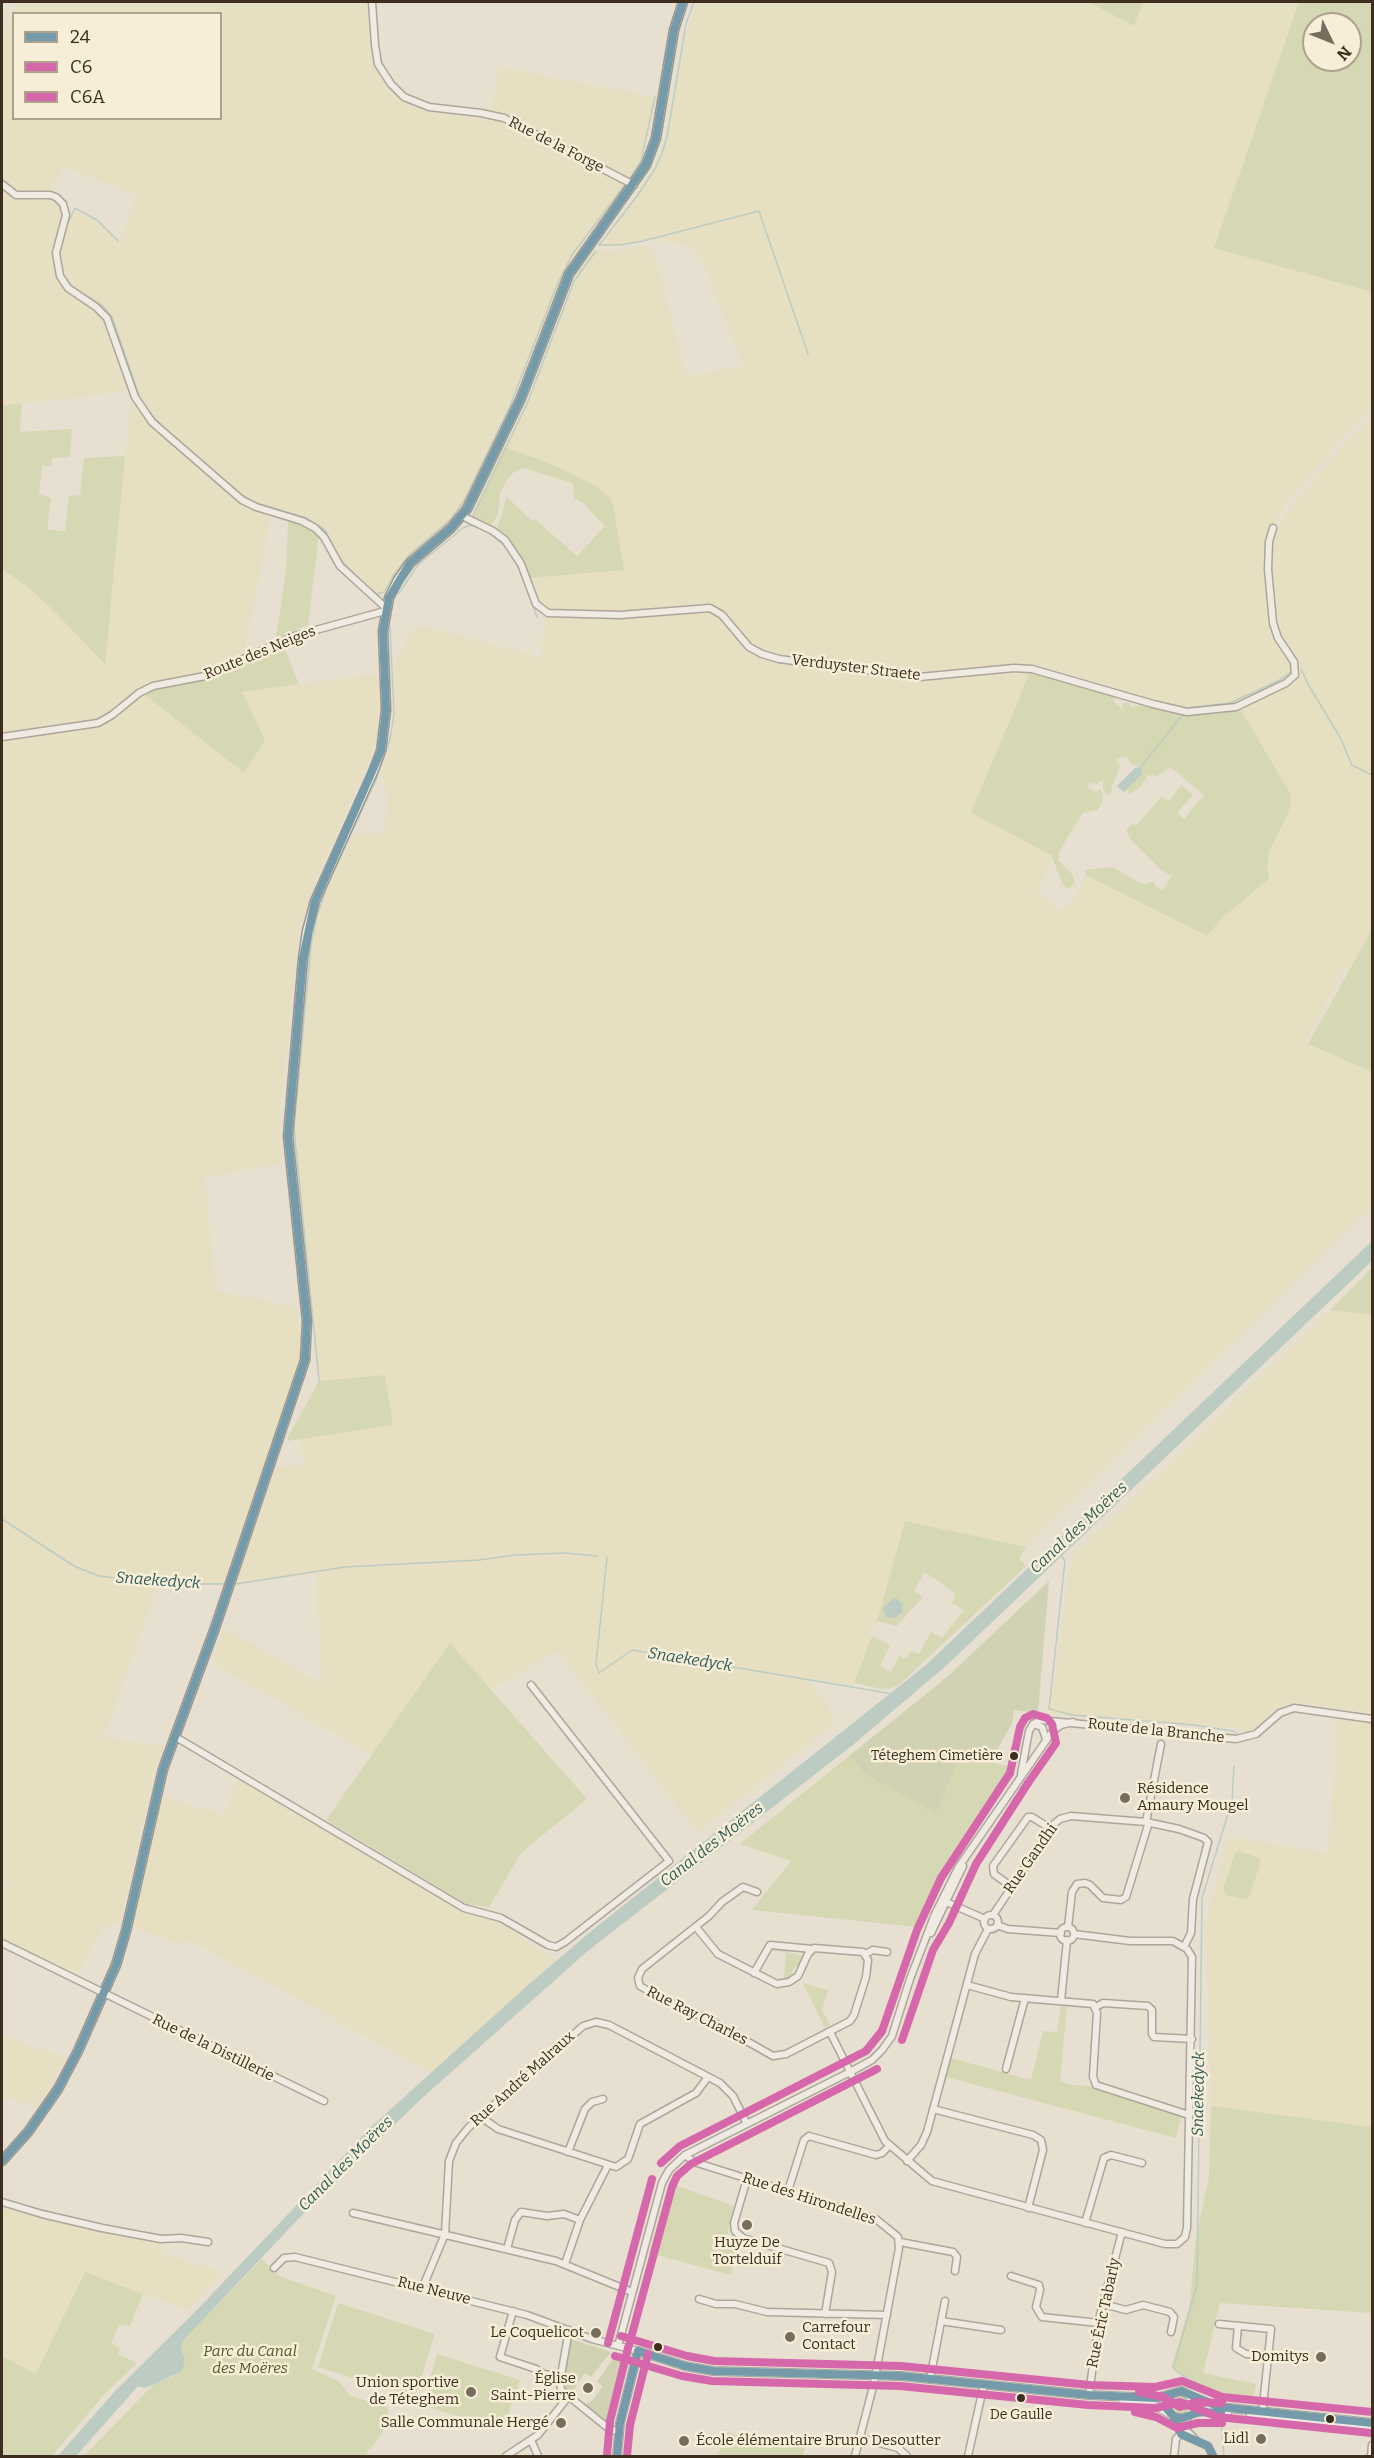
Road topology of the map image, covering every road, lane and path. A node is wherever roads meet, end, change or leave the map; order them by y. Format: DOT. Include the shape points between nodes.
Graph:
graph roads {
  1 [pos="372,2"];
  2 [pos="683,2"];
  3 [pos="2,184"];
  4 [pos="634,185"];
  5 [pos="462,516"];
  6 [pos="1273,528"];
  7 [pos="386,609"];
  8 [pos="2,737"];
  9 [pos="531,1685"];
  10 [pos="1372,1719"];
  11 [pos="1073,1722"];
  12 [pos="1033,1724"];
  13 [pos="174,1736"];
  14 [pos="1046,1740"];
  15 [pos="1161,1744"];
  16 [pos="1020,1778"];
  17 [pos="1147,1822"];
  18 [pos="1051,1829"];
  19 [pos="1012,1887"];
  20 [pos="757,1892"];
  21 [pos="944,1900"];
  22 [pos="993,1915"];
  23 [pos="985,1918"];
  24 [pos="997,1925"];
  25 [pos="696,1927"];
  26 [pos="1068,1927"];
  27 [pos="988,1929"];
  28 [pos="1061,1933"];
  29 [pos="1074,1934"];
  30 [pos="1067,1940"];
  31 [pos="2,1943"];
  32 [pos="1184,1947"];
  33 [pos="812,1949"];
  34 [pos="887,1952"];
  35 [pos="865,1954"];
  36 [pos="754,1973"];
  37 [pos="967,1985"];
  38 [pos="103,1995"];
  39 [pos="1025,1998"];
  40 [pos="1061,2001"];
  41 [pos="1096,2007"];
  42 [pos="830,2032"];
  43 [pos="1192,2039"];
  44 [pos="1006,2069"];
  45 [pos="850,2072"];
  46 [pos="708,2077"];
  47 [pos="603,2099"];
  48 [pos="324,2101"];
  49 [pos="933,2109"];
  50 [pos="1189,2115"];
  51 [pos="481,2117"];
  52 [pos="747,2124"];
  53 [pos="889,2146"];
  54 [pos="568,2152"];
  55 [pos="685,2155"];
  56 [pos="2,2161"];
  57 [pos="907,2161"];
  58 [pos="1142,2163"];
  59 [pos="608,2165"];
  60 [pos="747,2179"];
  61 [pos="788,2191"];
  62 [pos="2,2202"];
  63 [pos="1028,2208"];
  64 [pos="353,2213"];
  65 [pos="580,2220"];
  66 [pos="1085,2223"];
  67 [pos="1122,2232"];
  68 [pos="446,2234"];
  69 [pos="208,2242"];
  70 [pos="900,2242"];
  71 [pos="507,2249"];
  72 [pos="565,2264"];
  73 [pos="274,2268"];
  74 [pos="955,2271"];
  75 [pos="1011,2276"];
  76 [pos="422,2289"];
  77 [pos="632,2292"];
  78 [pos="699,2299"];
  79 [pos="945,2301"];
  80 [pos="1103,2304"];
  81 [pos="513,2311"];
  82 [pos="825,2314"];
  83 [pos="887,2315"];
  84 [pos="941,2321"];
  85 [pos="1099,2323"];
  86 [pos="1219,2324"];
  87 [pos="1239,2326"];
  88 [pos="569,2330"];
  89 [pos="1001,2330"];
  90 [pos="1171,2332"];
  91 [pos="618,2346"];
  92 [pos="638,2351"];
  93 [pos="1268,2356"];
  94 [pos="875,2375"];
  95 [pos="561,2377"];
  96 [pos="930,2379"];
  97 [pos="984,2384"];
  98 [pos="1171,2394"];
  99 [pos="1089,2395"];
  100 [pos="1189,2395"];
  101 [pos="568,2397"];
  102 [pos="1262,2413"];
  103 [pos="1171,2414"];
  104 [pos="1188,2415"];
  105 [pos="1372,2422"];
  106 [pos="1372,2428"];
  107 [pos="618,2432"];
  108 [pos="1182,2432"];
  109 [pos="861,2438"];
  110 [pos="531,2440"];
  111 [pos="1372,2445"];
  112 [pos="506,2457"];
  113 [pos="538,2457"];
  114 [pos="617,2457"];
  115 [pos="855,2457"];
  116 [pos="907,2457"];
  117 [pos="968,2457"];
  118 [pos="1174,2457"];
  119 [pos="1213,2457"];
  120 [pos="1371,2457"];
  1 -- 4 [label="street, Rue de la Forge" via="377,61 404,97 433,108 504,118"];
  2 -- 4 [label="main road" via="674,30 656,138"];
  3 -- 7 [label="street" via="16,195 50,195 63,204 66,215 56,249 60,276 68,288 107,318 133,393 152,422 245,502 315,528 337,562"];
  4 -- 5 [label="main road" via="567,278 521,398"];
  5 -- 6 [label="street, Verduyster Straete" via="505,540 523,568 536,604 548,612 620,615 710,608 722,615 749,647 779,659 915,677 1032,669 1185,712 1233,708 1286,683 1294,675 1294,662 1274,624 1268,569"];
  5 -- 7 [label="main road" via="410,563 395,584"];
  7 -- 8 [label="street, Route des Neiges" via="294,636 205,676 153,686 94,724"];
  7 -- 13 [label="main road" via="386,710 381,751 315,901 303,958 288,1142 307,1351"];
  9 -- 13 [label="street" via="669,1861 556,1947 501,1918 464,1908"];
  10 -- 11 [label="street, Route de la Branche" via="1291,1708 1256,1734 1239,1739"];
  11 -- 12 [label="street, Route de la Branche" via="1042,1719"];
  11 -- 14 [label="street, Route de la Branche" via="1057,1727"];
  12 -- 14 [label="street" via="1042,1727"];
  12 -- 16 [label="street, Route de la Branche"];
  13 -- 38 [label="main road" via="158,1786 123,1944"];
  14 -- 16 [label="street, Route de la Branche"];
  15 -- 17 [label="street"];
  16 -- 21 [label="street, Route de la Branche" via="958,1868"];
  17 -- 18 [label="street, Rue Gandhi" via="1069,1816 1058,1820"];
  17 -- 26 [label="street" via="1126,1897 1103,1898 1090,1885 1077,1884 1072,1892"];
  17 -- 32 [label="street, Rue Gandhi" via="1208,1842 1194,1894 1191,1933"];
  18 -- 19 [label="street, Rue Gandhi"];
  18 -- 19 [label="street" via="1032,1817 1025,1820 992,1869"];
  19 -- 22 [label="street, Rue Gandhi"];
  20 -- 25 [label="street, Rue Ray Charles" via="740,1888"];
  21 -- 23 [label="street"];
  21 -- 45 [label="street, Route de la Branche" via="888,2042 874,2058"];
  22 -- 23 [label="street"];
  22 -- 24 [label="street" via="998,1919"];
  23 -- 27 [label="street"];
  24 -- 27 [label="street"];
  24 -- 28 [label="street"];
  25 -- 36 [label="street" via="716,1953"];
  25 -- 42 [label="street, Rue Ray Charles" via="642,1969 638,1978 641,1988 706,2018 771,2055 783,2055"];
  26 -- 28 [label="street"];
  26 -- 29 [label="street"];
  27 -- 37 [label="street" via="976,1951"];
  28 -- 30 [label="street"];
  29 -- 30 [label="street"];
  29 -- 32 [label="street" via="1170,1941"];
  30 -- 40 [label="street"];
  31 -- 38 [label="street, Rue de la Distillerie"];
  32 -- 43 [label="street" via="1194,1964"];
  33 -- 35 [label="street"];
  33 -- 36 [label="street" via="770,1945"];
  33 -- 36 [label="street" via="801,1972 789,1982 773,1983"];
  34 -- 35 [label="street" via="873,1950"];
  35 -- 42 [label="street" via="866,1977 854,2015"];
  37 -- 39 [label="street"];
  37 -- 49 [label="street"];
  38 -- 48 [label="street, Rue de la Distillerie"];
  38 -- 56 [label="main road" via="58,2090"];
  39 -- 40 [label="street"];
  39 -- 44 [label="street"];
  40 -- 41 [label="street" via="1092,2003"];
  41 -- 43 [label="street" via="1103,2003 1148,2006 1152,2010 1154,2037"];
  41 -- 50 [label="street" via="1092,2077 1096,2085"];
  42 -- 45 [label="street"];
  43 -- 50 [label="street"];
  45 -- 52 [label="street, Route de la Branche"];
  45 -- 53 [label="street"];
  46 -- 51 [label="street, Rue André Malraux" via="609,2025 594,2022 578,2030"];
  46 -- 52 [label="street, Rue André Malraux" via="730,2091"];
  46 -- 59 [label="street" via="696,2093 640,2124 626,2162 616,2167"];
  47 -- 54 [label="street" via="584,2110"];
  49 -- 57 [label="street" via="925,2137"];
  49 -- 63 [label="street" via="1040,2138 1043,2150"];
  50 -- 67 [label="street" via="1187,2228 1183,2239 1170,2245"];
  51 -- 54 [label="street" via="498,2129"];
  51 -- 68 [label="street, Rue André Malraux" via="453,2148"];
  52 -- 55 [label="street, Route de la Branche"];
  53 -- 57 [label="street"];
  53 -- 61 [label="street" via="876,2155 809,2136 804,2140"];
  54 -- 59 [label="street"];
  55 -- 60 [label="street, Rue des Hirondelles" via="692,2162"];
  55 -- 77 [label="street, Route de la Branche" via="663,2180"];
  57 -- 63 [label="street" via="936,2183"];
  58 -- 66 [label="street" via="1111,2155 1104,2158"];
  59 -- 65 [label="street"];
  60 -- 61 [label="street, Rue des Hirondelles"];
  60 -- 82 [label="street" via="735,2231 743,2238 829,2263 832,2271"];
  61 -- 70 [label="street, Rue des Hirondelles" via="878,2220"];
  62 -- 69 [label="street" via="102,2228"];
  63 -- 66 [label="street"];
  64 -- 68 [label="street"];
  65 -- 71 [label="street" via="564,2214 521,2212 514,2220"];
  65 -- 72 [label="street"];
  66 -- 67 [label="street"];
  67 -- 80 [label="street, Rue Éric Tabarly"];
  68 -- 71 [label="street"];
  68 -- 76 [label="street, Rue André Malraux"];
  70 -- 74 [label="street" via="953,2252 957,2257"];
  70 -- 83 [label="street"];
  71 -- 72 [label="street"];
  72 -- 77 [label="street"];
  73 -- 76 [label="street, Rue Neuve" via="284,2258 293,2256"];
  75 -- 85 [label="street" via="1039,2285 1036,2309 1042,2317"];
  76 -- 81 [label="street, Rue Neuve"];
  77 -- 91 [label="street, Route de la Branche"];
  78 -- 82 [label="street" via="766,2313"];
  79 -- 84 [label="street"];
  80 -- 85 [label="street, Rue Éric Tabarly"];
  80 -- 90 [label="street" via="1126,2310 1143,2305 1170,2312 1174,2317"];
  81 -- 88 [label="street, Rue Neuve"];
  81 -- 95 [label="street" via="500,2357"];
  82 -- 83 [label="street"];
  83 -- 94 [label="street"];
  84 -- 89 [label="street"];
  84 -- 96 [label="street"];
  85 -- 99 [label="street, Rue Éric Tabarly"];
  86 -- 87 [label="street"];
  87 -- 93 [label="street" via="1236,2348 1246,2354"];
  87 -- 93 [label="street" via="1271,2329"];
  88 -- 91 [label="street, Rue Neuve"];
  88 -- 95 [label="street"];
  91 -- 92 [label="street, Rue Neuve"];
  92 -- 94 [label="street" via="716,2372"];
  92 -- 107 [label="street"];
  93 -- 102 [label="street"];
  94 -- 96 [label="street"];
  94 -- 109 [label="street"];
  95 -- 101 [label="street" via="560,2388"];
  96 -- 97 [label="street"];
  97 -- 99 [label="street"];
  97 -- 117 [label="street"];
  98 -- 99 [label="street" via="1159,2398"];
  98 -- 100 [label="street" via="1181,2391"];
  98 -- 103 [label="street" via="1167,2402"];
  99 -- 103 [label="street" via="1158,2407"];
  100 -- 102 [label="street" via="1220,2408"];
  100 -- 104 [label="street" via="1194,2403"];
  101 -- 107 [label="street"];
  101 -- 110 [label="street"];
  102 -- 104 [label="street" via="1203,2411"];
  102 -- 105 [label="street"];
  102 -- 106 [label="street"];
  103 -- 104 [label="street" via="1179,2418"];
  103 -- 108 [label="street"];
  104 -- 108 [label="street"];
  107 -- 114 [label="street"];
  108 -- 118 [label="street" via="1176,2439"];
  108 -- 119 [label="street" via="1210,2448"];
  109 -- 115 [label="street"];
  109 -- 116 [label="street" via="898,2448"];
  110 -- 112 [label="street"];
  110 -- 113 [label="street"];
  111 -- 120 [label="street"];
}
